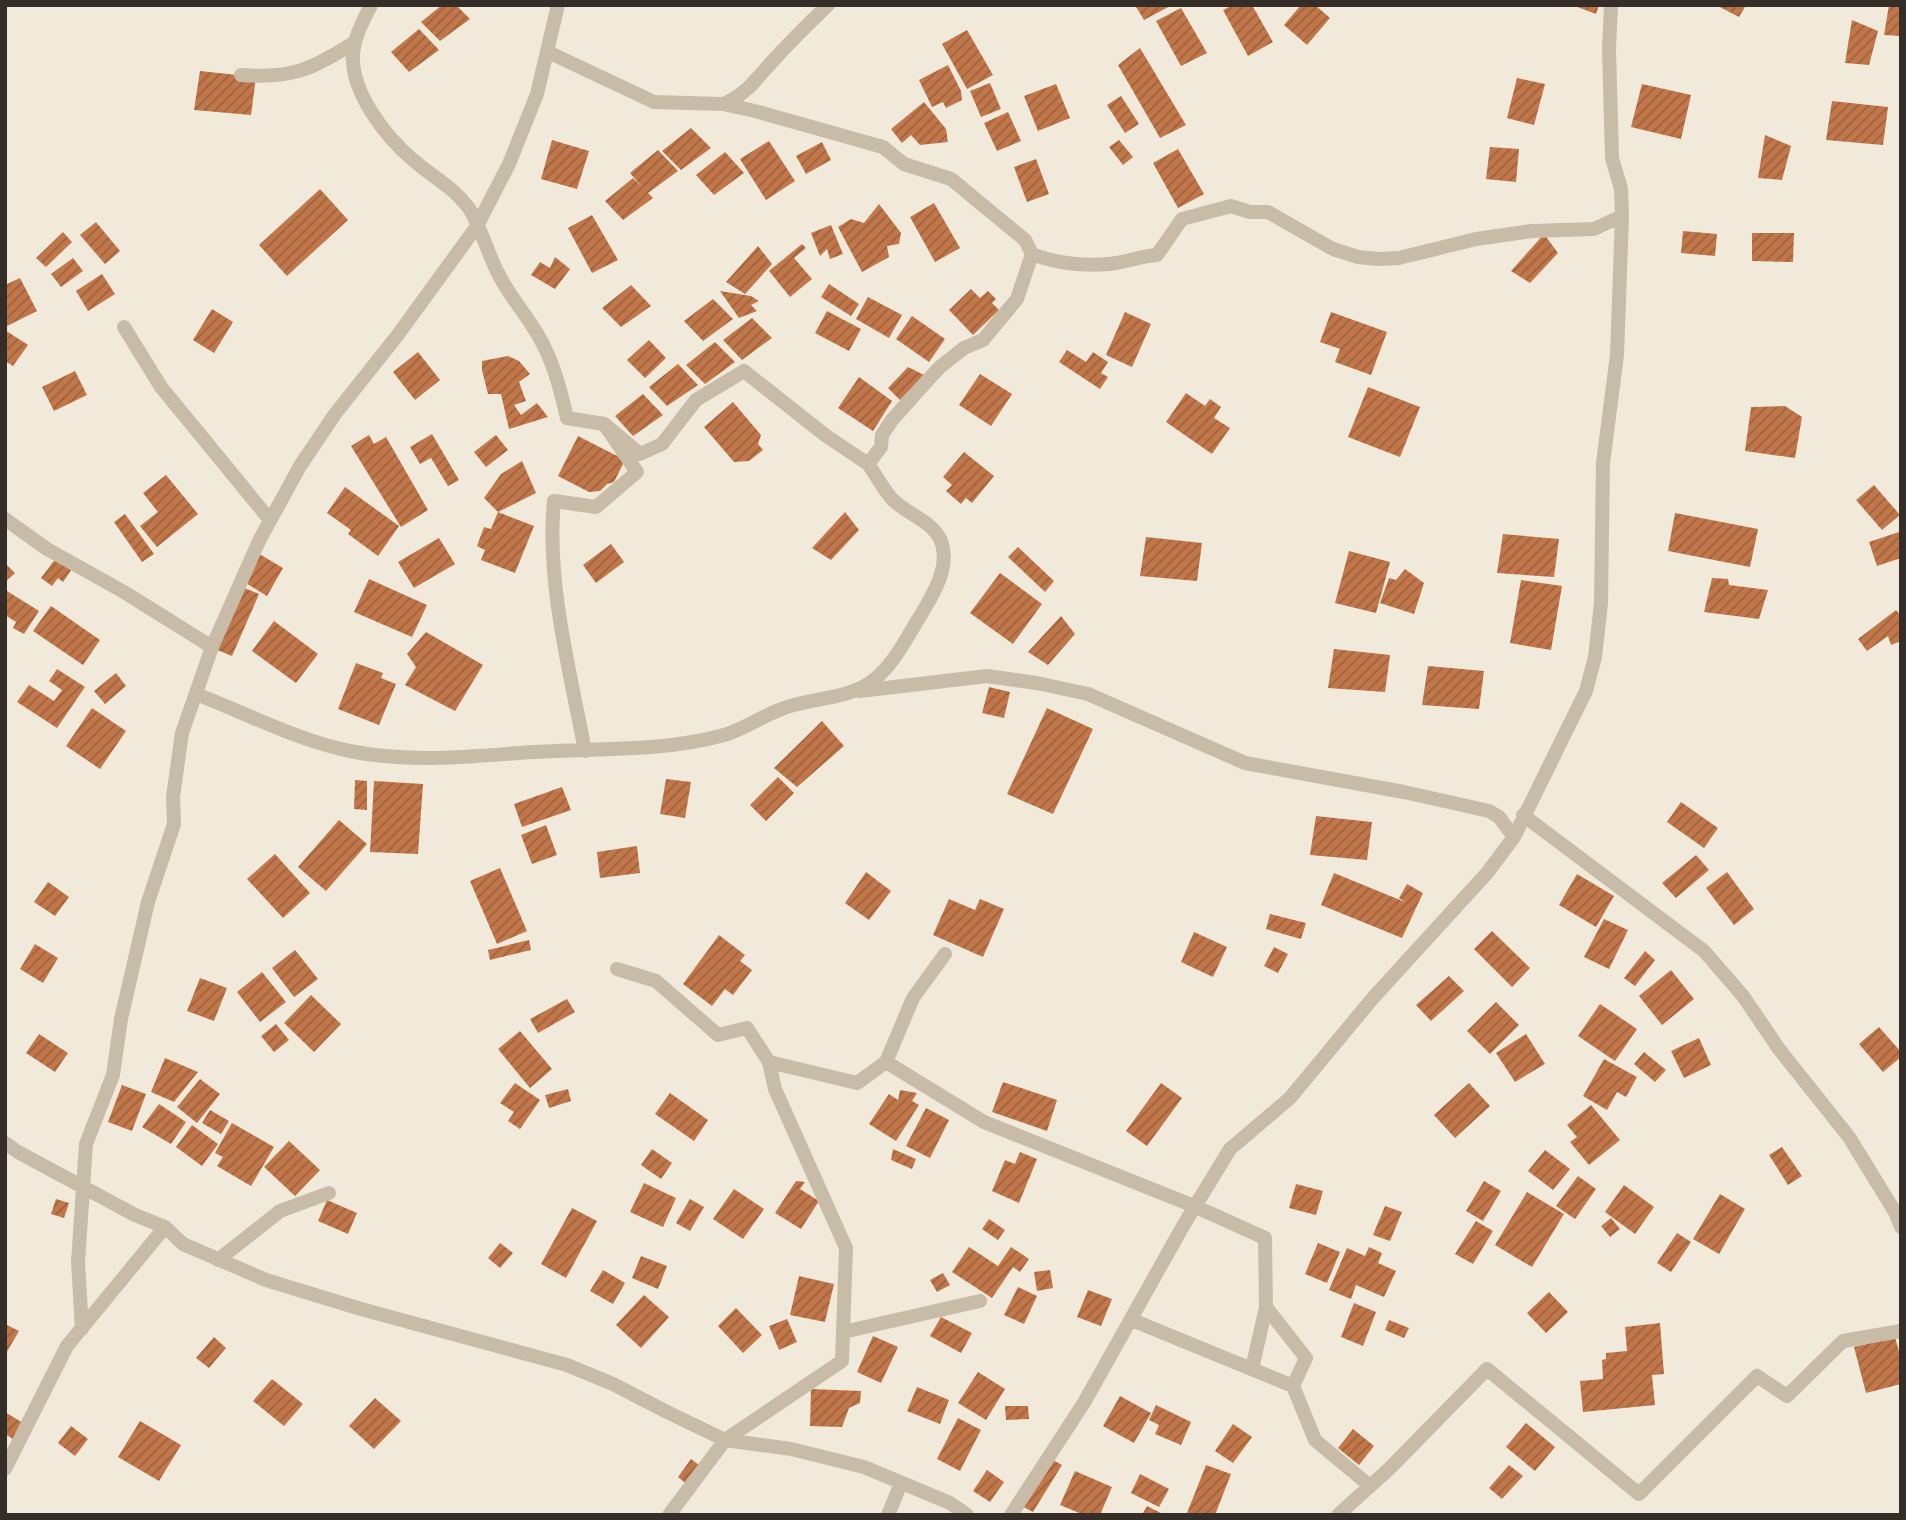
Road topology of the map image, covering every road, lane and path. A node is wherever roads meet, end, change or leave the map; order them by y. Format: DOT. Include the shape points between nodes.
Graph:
graph roads {
  1 [pos="371,5"];
  2 [pos="558,5"];
  3 [pos="828,5"];
  4 [pos="1611,5"];
  5 [pos="355,42"];
  6 [pos="548,52"];
  7 [pos="241,75"];
  8 [pos="723,104"];
  9 [pos="1622,216"];
  10 [pos="477,226"];
  11 [pos="1032,254"];
  12 [pos="124,327"];
  13 [pos="604,424"];
  14 [pos="868,464"];
  15 [pos="5,519"];
  16 [pos="270,520"];
  17 [pos="212,647"];
  18 [pos="196,694"];
  19 [pos="844,694"];
  20 [pos="584,751"];
  21 [pos="1523,815"];
  22 [pos="1514,837"];
  23 [pos="945,954"];
  24 [pos="617,969"];
  25 [pos="769,1062"];
  26 [pos="886,1062"];
  27 [pos="5,1143"];
  28 [pos="83,1185"];
  29 [pos="329,1193"];
  30 [pos="1194,1206"];
  31 [pos="165,1227"];
  32 [pos="1901,1227"];
  33 [pos="218,1260"];
  34 [pos="980,1301"];
  35 [pos="1266,1307"];
  36 [pos="1132,1320"];
  37 [pos="82,1329"];
  38 [pos="1901,1331"];
  39 [pos="844,1332"];
  40 [pos="1252,1369"];
  41 [pos="1293,1386"];
  42 [pos="725,1440"];
  43 [pos="5,1469"];
  44 [pos="901,1483"];
  45 [pos="1370,1486"];
  46 [pos="669,1515"];
  47 [pos="888,1515"];
  48 [pos="967,1515"];
  49 [pos="1011,1515"];
  50 [pos="1338,1515"];
  1 -- 5 [label="street"];
  2 -- 6 [label="street"];
  3 -- 8 [label="street" via="750,88"];
  4 -- 9 [label="street" via="1612,158 1621,189"];
  5 -- 7 [label="street" via="300,73"];
  5 -- 10 [label="street" via="355,74 375,117 411,159 453,189 471,210"];
  6 -- 8 [label="street" via="654,102"];
  6 -- 10 [label="street" via="509,164"];
  8 -- 11 [label="street" via="874,143 904,164 951,179 1025,240"];
  9 -- 11 [label="street" via="1594,229 1532,231 1379,259 1333,248 1268,212 1231,206 1182,219 1157,255 1081,264"];
  9 -- 21 [label="street" via="1617,355 1603,463 1601,603 1595,657 1586,691"];
  10 -- 13 [label="street" via="509,295 551,359 567,418"];
  10 -- 16 [label="street" via="335,414"];
  11 -- 14 [label="street" via="1017,299 983,340 964,348 926,382 892,420"];
  12 -- 16 [label="street" via="161,387"];
  13 -- 14 [label="street" via="640,454 662,444 696,400 744,371"];
  13 -- 20 [label="street" via="637,472 596,507 554,501 551,532 552,570"];
  14 -- 19 [label="street" via="892,499 936,532 943,545 943,570 891,662 870,683"];
  15 -- 17 [label="street"];
  16 -- 17 [label="street"];
  17 -- 18 [label="street"];
  18 -- 20 [label="street" via="311,741 355,752 432,759"];
  18 -- 28 [label="street" via="183,733 173,797 174,824 148,902 113,1075 86,1144"];
  19 -- 20 [label="street" via="784,708 725,734 677,744"];
  19 -- 22 [label="street" via="987,676 1077,691 1245,763 1489,811"];
  21 -- 22 [label="street"];
  21 -- 32 [label="street" via="1704,951 1744,996 1779,1049 1849,1137"];
  22 -- 30 [label="street" via="1290,1098 1230,1149"];
  23 -- 26 [label="street" via="913,998"];
  24 -- 25 [label="street" via="656,981 718,1035 747,1028"];
  25 -- 26 [label="street" via="857,1083"];
  25 -- 39 [label="street" via="775,1089 846,1248"];
  26 -- 30 [label="street" via="984,1122"];
  27 -- 28 [label="street"];
  28 -- 31 [label="street"];
  28 -- 37 [label="street" via="78,1262"];
  29 -- 33 [label="street" via="280,1212"];
  30 -- 35 [label="street" via="1265,1238"];
  30 -- 36 [label="street"];
  31 -- 33 [label="street" via="183,1244"];
  31 -- 37 [label="street"];
  33 -- 42 [label="street" via="312,1295 568,1365"];
  34 -- 39 [label="street"];
  35 -- 40 [label="street"];
  35 -- 41 [label="street" via="1307,1358"];
  36 -- 40 [label="street"];
  36 -- 49 [label="street"];
  37 -- 43 [label="street" via="67,1346"];
  38 -- 45 [label="street" via="1843,1341 1787,1396 1757,1376 1639,1494 1488,1369"];
  39 -- 42 [label="street" via="842,1361"];
  40 -- 41 [label="street"];
  41 -- 45 [label="street" via="1315,1440"];
  42 -- 44 [label="street" via="790,1449 864,1467"];
  42 -- 46 [label="street"];
  44 -- 47 [label="street"];
  44 -- 48 [label="street"];
  45 -- 50 [label="street"];
}
